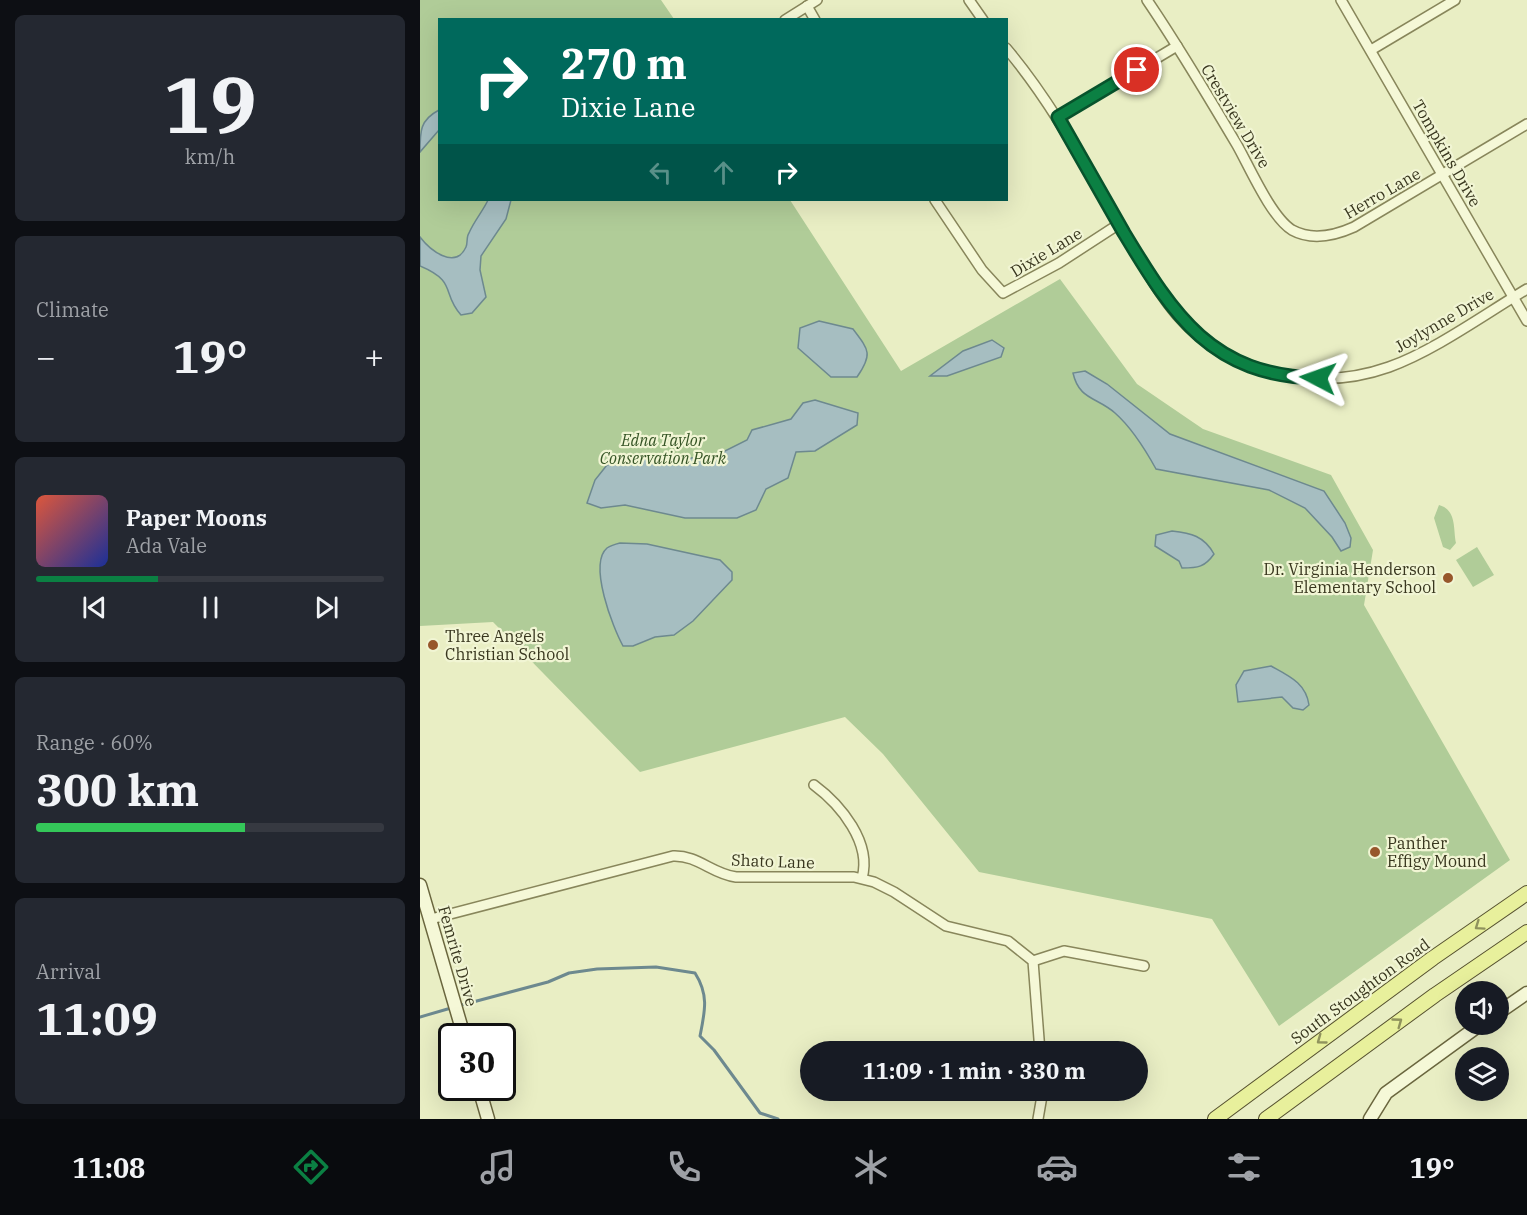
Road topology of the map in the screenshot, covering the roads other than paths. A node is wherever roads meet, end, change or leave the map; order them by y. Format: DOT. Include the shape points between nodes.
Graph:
graph roads {
  1 [pos="817,0"];
  2 [pos="969,0"];
  3 [pos="1146,0"];
  4 [pos="1341,0"];
  5 [pos="1455,0"];
  6 [pos="807,6"];
  7 [pos="788,18"];
  8 [pos="814,18"];
  9 [pos="982,18"];
  10 [pos="1177,46"];
  11 [pos="1008,50"];
  12 [pos="1371,50"];
  13 [pos="1058,117"];
  14 [pos="1527,124"];
  15 [pos="1443,176"];
  16 [pos="936,201"];
  17 [pos="1119,224"];
  18 [pos="1309,236"];
  19 [pos="1527,289"];
  20 [pos="1513,298"];
  21 [pos="1527,321"];
  22 [pos="814,785"];
  23 [pos="862,878"];
  24 [pos="420,885"];
  25 [pos="1527,893"];
  26 [pos="431,919"];
  27 [pos="1527,932"];
  28 [pos="1033,961"];
  29 [pos="1144,966"];
  30 [pos="1527,993"];
  31 [pos="1509,1005"];
  32 [pos="460,1023"];
  33 [pos="1466,1035"];
  34 [pos="1039,1041"];
  35 [pos="483,1101"];
  36 [pos="1041,1101"];
  37 [pos="488,1119"];
  38 [pos="1038,1119"];
  39 [pos="1215,1119"];
  40 [pos="1266,1119"];
  41 [pos="1370,1119"];
  1 -- 6 [label="street"];
  2 -- 9 [label="street"];
  3 -- 10 [label="street, Crestview Drive"];
  4 -- 12 [label="street, Tompkins Drive"];
  5 -- 12 [label="street"];
  6 -- 7 [label="street"];
  6 -- 8 [label="street"];
  10 -- 13 [label="street"];
  10 -- 18 [label="street, Crestview Drive" via="1272,206 1290,228"];
  11 -- 13 [label="street, Joylynne Drive"];
  12 -- 15 [label="street, Tompkins Drive"];
  13 -- 17 [label="street, Joylynne Drive"];
  14 -- 15 [label="street, Herro Lane"];
  15 -- 18 [label="street, Herro Lane" via="1354,228 1327,236"];
  15 -- 20 [label="street, Tompkins Drive"];
  16 -- 17 [label="street, Dixie Lane" via="991,280 1006,292"];
  17 -- 20 [label="street, Joylynne Drive" via="1176,314 1202,339 1241,362 1301,378 1387,368"];
  19 -- 20 [label="street, Joylynne Drive"];
  20 -- 21 [label="street, Tompkins Drive"];
  22 -- 23 [label="street" via="834,801 862,845"];
  23 -- 26 [label="street, Shato Lane" via="736,877 696,859 673,856"];
  23 -- 28 [label="street, Shato Lane" via="894,892 946,926 1008,941"];
  24 -- 26 [label="street, Femrite Drive"];
  25 -- 39 [label="main road, South Stoughton Road, one-way"];
  26 -- 32 [label="street, Femrite Drive"];
  40 -- 27 [label="main road, one-way"];
  28 -- 29 [label="street" via="1064,951"];
  28 -- 34 [label="street"];
  30 -- 31 [label="street"];
  33 -- 41 [label="street" via="1386,1093"];
  35 -- 37 [label="street"];
  36 -- 38 [label="street"];
}
